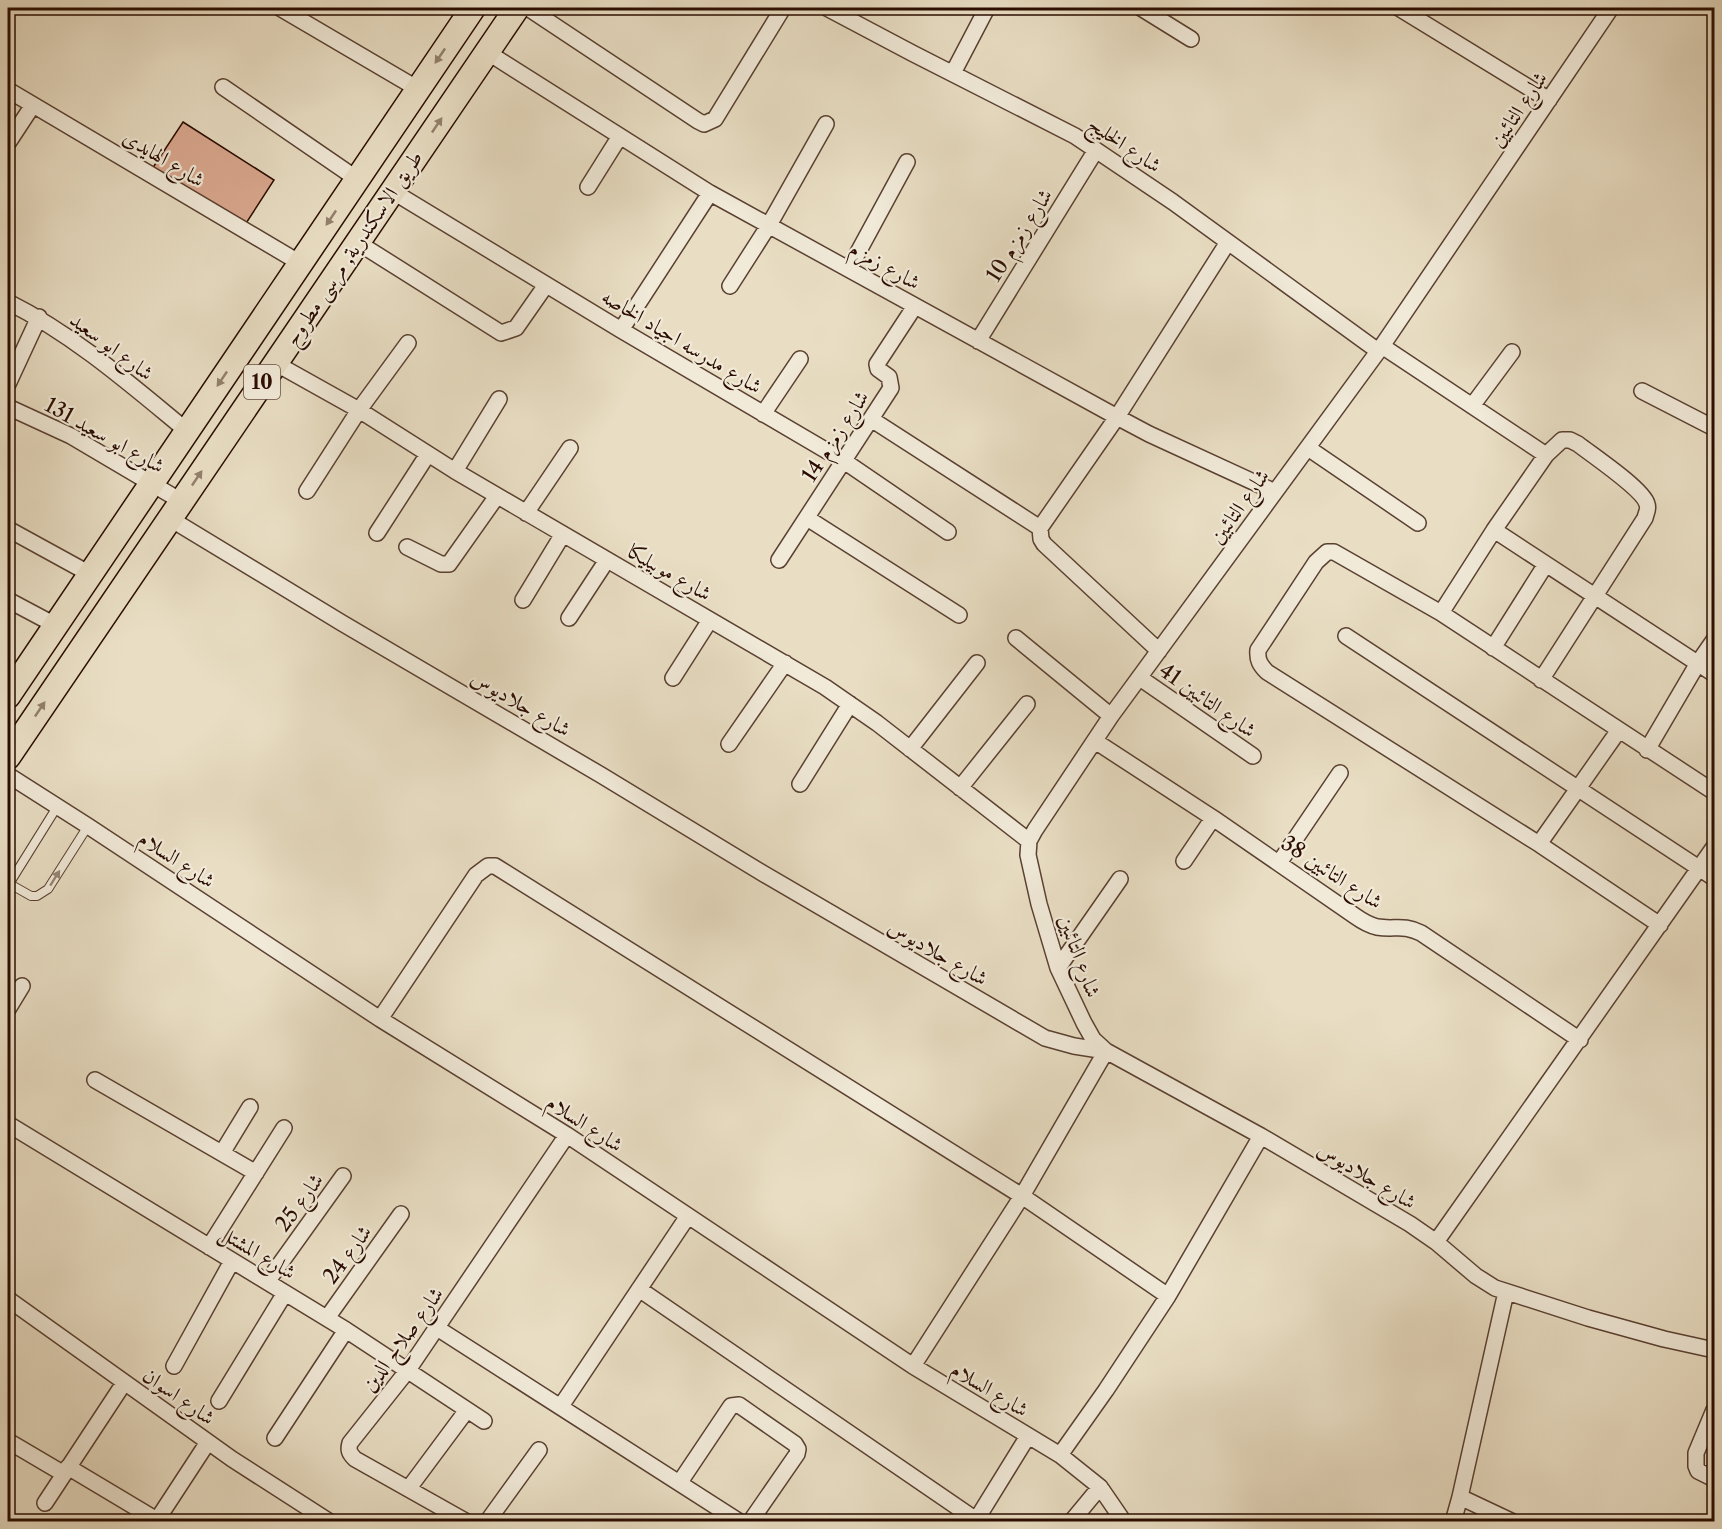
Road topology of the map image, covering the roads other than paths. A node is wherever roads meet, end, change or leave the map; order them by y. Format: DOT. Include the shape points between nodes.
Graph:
graph roads {
  1 [pos="280,8"];
  2 [pos="473,8"];
  3 [pos="517,8"];
  4 [pos="528,8"];
  5 [pos="783,8"];
  6 [pos="827,8"];
  7 [pos="987,8"];
  8 [pos="1141,8"];
  9 [pos="1399,8"];
  10 [pos="1611,8"];
  11 [pos="1191,39"];
  12 [pos="487,52"];
  13 [pos="953,73"];
  14 [pos="223,87"];
  15 [pos="417,89"];
  16 [pos="8,90"];
  17 [pos="1549,100"];
  18 [pos="33,105"];
  19 [pos="826,124"];
  20 [pos="620,136"];
  21 [pos="8,143"];
  22 [pos="1096,150"];
  23 [pos="907,162"];
  24 [pos="357,179"];
  25 [pos="588,187"];
  26 [pos="392,191"];
  27 [pos="710,193"];
  28 [pos="769,225"];
  29 [pos="357,242"];
  30 [pos="1228,242"];
  31 [pos="300,263"];
  32 [pos="849,269"];
  33 [pos="546,285"];
  34 [pos="730,286"];
  35 [pos="8,302"];
  36 [pos="915,306"];
  37 [pos="39,317"];
  38 [pos="621,330"];
  39 [pos="978,341"];
  40 [pos="408,343"];
  41 [pos="1380,349"];
  42 [pos="1512,352"];
  43 [pos="800,359"];
  44 [pos="275,363"];
  45 [pos="8,384"];
  46 [pos="1642,391"];
  47 [pos="500,399"];
  48 [pos="1472,406"];
  49 [pos="8,407"];
  50 [pos="359,410"];
  51 [pos="763,414"];
  52 [pos="1117,417"];
  53 [pos="871,419"];
  54 [pos="1714,428"];
  55 [pos="187,431"];
  56 [pos="570,448"];
  57 [pos="1308,448"];
  58 [pos="428,454"];
  59 [pos="1546,455"];
  60 [pos="843,461"];
  61 [pos="455,471"];
  62 [pos="151,483"];
  63 [pos="307,491"];
  64 [pos="1275,492"];
  65 [pos="497,496"];
  66 [pos="175,510"];
  67 [pos="526,513"];
  68 [pos="807,518"];
  69 [pos="1418,523"];
  70 [pos="1040,528"];
  71 [pos="8,529"];
  72 [pos="1494,530"];
  73 [pos="118,532"];
  74 [pos="948,532"];
  75 [pos="377,533"];
  76 [pos="563,534"];
  77 [pos="407,547"];
  78 [pos="147,551"];
  79 [pos="607,560"];
  80 [pos="779,560"];
  81 [pos="1546,564"];
  82 [pos="90,574"];
  83 [pos="1595,597"];
  84 [pos="8,600"];
  85 [pos="523,600"];
  86 [pos="1441,613"];
  87 [pos="959,615"];
  88 [pos="569,618"];
  89 [pos="710,620"];
  90 [pos="55,625"];
  91 [pos="1346,636"];
  92 [pos="1016,638"];
  93 [pos="1714,640"];
  94 [pos="1493,648"];
  95 [pos="1159,651"];
  96 [pos="784,663"];
  97 [pos="977,663"];
  98 [pos="1698,663"];
  99 [pos="1714,674"];
  100 [pos="673,678"];
  101 [pos="1140,678"];
  102 [pos="1541,680"];
  103 [pos="8,696"];
  104 [pos="850,704"];
  105 [pos="1028,704"];
  106 [pos="1111,716"];
  107 [pos="1618,730"];
  108 [pos="1095,741"];
  109 [pos="729,744"];
  110 [pos="910,749"];
  111 [pos="1647,750"];
  112 [pos="1253,756"];
  113 [pos="8,757"];
  114 [pos="1340,773"];
  115 [pos="8,775"];
  116 [pos="800,784"];
  117 [pos="960,788"];
  118 [pos="1578,788"];
  119 [pos="1714,792"];
  120 [pos="57,807"];
  121 [pos="1213,818"];
  122 [pos="88,826"];
  123 [pos="1029,842"];
  124 [pos="1539,844"];
  125 [pos="1714,847"];
  126 [pos="1184,861"];
  127 [pos="1279,863"];
  128 [pos="1700,868"];
  129 [pos="1714,878"];
  130 [pos="1120,879"];
  131 [pos="8,884"];
  132 [pos="1660,925"];
  133 [pos="1058,968"];
  134 [pos="22,986"];
  135 [pos="8,1009"];
  136 [pos="380,1018"];
  137 [pos="1580,1040"];
  138 [pos="1106,1051"];
  139 [pos="95,1080"];
  140 [pos="250,1107"];
  141 [pos="8,1124"];
  142 [pos="284,1128"];
  143 [pos="567,1135"];
  144 [pos="1261,1136"];
  145 [pos="222,1153"];
  146 [pos="256,1173"];
  147 [pos="343,1176"];
  148 [pos="1022,1196"];
  149 [pos="401,1214"];
  150 [pos="688,1216"];
  151 [pos="1436,1242"];
  152 [pos="209,1247"];
  153 [pos="232,1261"];
  154 [pos="267,1282"];
  155 [pos="639,1289"];
  156 [pos="1506,1292"];
  157 [pos="285,1293"];
  158 [pos="1167,1296"];
  159 [pos="8,1299"];
  160 [pos="327,1318"];
  161 [pos="437,1328"];
  162 [pos="346,1330"];
  163 [pos="1714,1350"];
  164 [pos="174,1366"];
  165 [pos="913,1366"];
  166 [pos="408,1370"];
  167 [pos="124,1383"];
  168 [pos="219,1401"];
  169 [pos="561,1406"];
  170 [pos="466,1410"];
  171 [pos="1714,1410"];
  172 [pos="484,1421"];
  173 [pos="1028,1436"];
  174 [pos="275,1438"];
  175 [pos="8,1441"];
  176 [pos="208,1442"];
  177 [pos="539,1450"];
  178 [pos="1060,1455"];
  179 [pos="66,1470"];
  180 [pos="1714,1479"];
  181 [pos="680,1482"];
  182 [pos="1100,1487"];
  183 [pos="409,1488"];
  184 [pos="1460,1497"];
  185 [pos="45,1503"];
  186 [pos="158,1521"];
  187 [pos="330,1521"];
  188 [pos="468,1521"];
  189 [pos="487,1521"];
  190 [pos="740,1521"];
  191 [pos="750,1521"];
  192 [pos="977,1521"];
  193 [pos="1071,1521"];
  194 [pos="1124,1521"];
  195 [pos="1453,1521"];
  196 [pos="1513,1521"];
  1 -- 15 [label="street"];
  2 -- 15 [label="main road, طريق الاسكندرية, مرسى مطروح / 10, one-way"];
  3 -- 12 [label="main road, طريق الاسكندرية, مرسى مطروح / 10"];
  4 -- 5 [label="street" via="704,124 715,119"];
  6 -- 13 [label="street, شارع الخليج"];
  7 -- 13 [label="street"];
  8 -- 11 [label="street"];
  9 -- 17 [label="street"];
  10 -- 17 [label="street, شارع التائبين"];
  12 -- 20 [label="street, شارع زمزم"];
  26 -- 12 [label="main road, طريق الاسكندرية, مرسى مطروح / 10, one-way"];
  13 -- 22 [label="street, شارع الخليج"];
  14 -- 24 [label="street"];
  15 -- 24 [label="main road, طريق الاسكندرية, مرسى مطروح / 10"];
  16 -- 18 [label="street, شارع الهايدى"];
  17 -- 41 [label="street, شارع التائبين"];
  18 -- 21 [label="street"];
  18 -- 31 [label="street, شارع الهايدى"];
  19 -- 28 [label="street"];
  20 -- 25 [label="street"];
  20 -- 27 [label="street, شارع زمزم"];
  22 -- 30 [label="street, شارع الخليج"];
  22 -- 39 [label="street, شارع زمزم 10"];
  23 -- 32 [label="street"];
  24 -- 31 [label="main road, طريق الاسكندرية, مرسى مطروح / 10, one-way"];
  26 -- 29 [label="main road, طريق الاسكندرية, مرسى مطروح / 10"];
  26 -- 33 [label="street, شارع مدرسه اجياد الخاصه"];
  27 -- 28 [label="street, شارع زمزم"];
  27 -- 38 [label="street"];
  28 -- 32 [label="street, شارع زمزم"];
  28 -- 34 [label="street"];
  29 -- 33 [label="street" via="501,333 516,328"];
  29 -- 44 [label="main road, طريق الاسكندرية, مرسى مطروح / 10"];
  30 -- 41 [label="street, شارع الخليج"];
  30 -- 52 [label="street"];
  31 -- 55 [label="main road, طريق الاسكندرية, مرسى مطروح / 10, one-way"];
  32 -- 36 [label="street, شارع زمزم"];
  33 -- 38 [label="street, شارع مدرسه اجياد الخاصه"];
  35 -- 37 [label="street, شارع ابو سعيد"];
  36 -- 39 [label="street, شارع زمزم"];
  36 -- 53 [label="street, شارع زمزم 14" via="877,364 891,384"];
  37 -- 45 [label="street"];
  37 -- 55 [label="street, شارع ابو سعيد"];
  38 -- 51 [label="street, شارع مدرسه اجياد الخاصه"];
  39 -- 52 [label="street, شارع زمزم"];
  40 -- 50 [label="street"];
  41 -- 48 [label="street, شارع الخليج"];
  41 -- 57 [label="street, شارع التائبين"];
  42 -- 48 [label="street"];
  43 -- 51 [label="street"];
  44 -- 50 [label="street, شارع موبيليكا"];
  66 -- 44 [label="main road, طريق الاسكندرية, مرسى مطروح / 10, one-way"];
  46 -- 54 [label="street"];
  47 -- 61 [label="street"];
  48 -- 59 [label="street, شارع الخليج"];
  49 -- 62 [label="street, شارع ابو سعيد 131" via="71,436"];
  50 -- 58 [label="street, شارع موبيليكا"];
  50 -- 63 [label="street"];
  51 -- 60 [label="street, شارع مدرسه اجياد الخاصه"];
  52 -- 64 [label="street, شارع زمزم"];
  52 -- 70 [label="street"];
  53 -- 60 [label="street, شارع زمزم 14"];
  53 -- 70 [label="street"];
  55 -- 62 [label="main road, طريق الاسكندرية, مرسى مطروح / 10"];
  56 -- 67 [label="street"];
  57 -- 64 [label="street, شارع التائبين"];
  57 -- 69 [label="street"];
  58 -- 61 [label="street, شارع موبيليكا"];
  58 -- 75 [label="street"];
  59 -- 72 [label="street"];
  59 -- 83 [label="street" via="1563,440 1570,440 1636,489 1647,502 1645,518"];
  60 -- 68 [label="street, شارع زمزم 14"];
  60 -- 74 [label="street, شارع مدرسه اجياد الخاصه"];
  61 -- 65 [label="street, شارع موبيليكا"];
  62 -- 66 [label="street, شارع ابو سعيد 131"];
  62 -- 73 [label="main road, طريق الاسكندرية, مرسى مطروح / 10"];
  64 -- 95 [label="street, شارع التائبين"];
  65 -- 67 [label="street, شارع موبيليكا"];
  65 -- 77 [label="street" via="448,564"];
  66 -- 78 [label="main road, طريق الاسكندرية, مرسى مطروح / 10"];
  66 -- 138 [label="street, شارع جلاديوس" via="342,623 1045,1038"];
  67 -- 76 [label="street, شارع موبيليكا"];
  68 -- 80 [label="street, شارع زمزم 14"];
  68 -- 87 [label="street"];
  70 -- 95 [label="street" via="1044,543"];
  71 -- 82 [label="street"];
  72 -- 81 [label="street"];
  72 -- 86 [label="street"];
  73 -- 78 [label="main road"];
  73 -- 82 [label="main road, طريق الاسكندرية, مرسى مطروح / 10"];
  76 -- 79 [label="street, شارع موبيليكا"];
  76 -- 85 [label="street"];
  113 -- 78 [label="main road, طريق الاسكندرية, مرسى مطروح / 10, one-way"];
  79 -- 88 [label="street"];
  79 -- 89 [label="street, شارع موبيليكا"];
  81 -- 83 [label="street"];
  81 -- 94 [label="street"];
  82 -- 90 [label="main road, طريق الاسكندرية, مرسى مطروح / 10"];
  83 -- 98 [label="street"];
  83 -- 102 [label="street"];
  84 -- 90 [label="street"];
  86 -- 94 [label="street"];
  86 -- 124 [label="street" via="1342,556 1327,552 1303,581 1258,650 1257,659 1267,672"];
  89 -- 96 [label="street, شارع موبيليكا"];
  89 -- 100 [label="street"];
  90 -- 103 [label="main road, طريق الاسكندرية, مرسى مطروح / 10"];
  91 -- 118 [label="street"];
  92 -- 106 [label="street"];
  93 -- 98 [label="street"];
  94 -- 102 [label="street"];
  95 -- 101 [label="street, شارع التائبين"];
  96 -- 104 [label="street, شارع موبيليكا"];
  96 -- 109 [label="street"];
  97 -- 110 [label="street"];
  98 -- 99 [label="street"];
  98 -- 111 [label="street"];
  101 -- 106 [label="street, شارع التائبين"];
  101 -- 112 [label="street, شارع التائبين 41"];
  102 -- 107 [label="street"];
  104 -- 110 [label="street, شارع موبيليكا"];
  104 -- 116 [label="street"];
  105 -- 117 [label="street"];
  106 -- 108 [label="street, شارع التائبين"];
  107 -- 111 [label="street"];
  107 -- 118 [label="street"];
  108 -- 121 [label="street, شارع التائبين 38"];
  108 -- 123 [label="street, شارع التائبين"];
  110 -- 117 [label="street, شارع موبيليكا"];
  111 -- 119 [label="street"];
  114 -- 127 [label="street"];
  115 -- 120 [label="street, شارع السلام"];
  117 -- 123 [label="street, شارع موبيليكا"];
  118 -- 124 [label="street"];
  118 -- 128 [label="street"];
  120 -- 122 [label="street, شارع السلام"];
  120 -- 131 [label="lane"];
  121 -- 126 [label="street"];
  121 -- 127 [label="street, شارع التائبين 38"];
  131 -- 122 [label="lane, one-way" via="32,896 43,893"];
  122 -- 136 [label="street, شارع السلام"];
  123 -- 133 [label="street, شارع التائبين" via="1034,883"];
  124 -- 132 [label="street"];
  125 -- 128 [label="street"];
  127 -- 137 [label="street, شارع التائبين 38" via="1368,924 1402,926 1421,933"];
  128 -- 129 [label="street"];
  128 -- 132 [label="street"];
  130 -- 133 [label="street"];
  132 -- 137 [label="street"];
  133 -- 138 [label="street, شارع التائبين" via="1083,1023"];
  134 -- 135 [label="street"];
  136 -- 143 [label="street, شارع السلام"];
  136 -- 148 [label="street" via="476,875 495,866"];
  137 -- 151 [label="street"];
  138 -- 144 [label="street, شارع جلاديوس"];
  138 -- 148 [label="street"];
  139 -- 145 [label="street"];
  140 -- 145 [label="street"];
  141 -- 152 [label="street, شارع المشتل"];
  142 -- 146 [label="street"];
  143 -- 150 [label="street, شارع السلام"];
  143 -- 161 [label="street, شارع صلاح الدين"];
  144 -- 151 [label="street, شارع جلاديوس"];
  144 -- 158 [label="street"];
  145 -- 146 [label="street"];
  146 -- 152 [label="street"];
  147 -- 154 [label="street, شارع 25"];
  148 -- 158 [label="street"];
  148 -- 165 [label="street"];
  149 -- 160 [label="street, شارع 24"];
  150 -- 155 [label="street"];
  150 -- 165 [label="street, شارع السلام"];
  151 -- 156 [label="street, شارع جلاديوس" via="1486,1284"];
  152 -- 153 [label="street, شارع المشتل"];
  153 -- 154 [label="street, شارع المشتل"];
  153 -- 164 [label="street"];
  154 -- 157 [label="street, شارع المشتل"];
  155 -- 169 [label="street"];
  155 -- 192 [label="street"];
  156 -- 163 [label="street, شارع جلاديوس" via="1588,1318"];
  156 -- 184 [label="street"];
  157 -- 160 [label="street, شارع المشتل"];
  157 -- 168 [label="street"];
  158 -- 178 [label="street"];
  159 -- 167 [label="street, شارع اسوان"];
  160 -- 162 [label="street, شارع المشتل"];
  161 -- 166 [label="street, شارع صلاح الدين"];
  161 -- 169 [label="street"];
  162 -- 166 [label="street, شارع المشتل"];
  162 -- 174 [label="street"];
  165 -- 173 [label="street, شارع السلام"];
  166 -- 170 [label="street, شارع المشتل"];
  166 -- 183 [label="street, شارع صلاح الدين" via="348,1449 354,1459"];
  167 -- 176 [label="street, شارع اسوان"];
  167 -- 179 [label="street"];
  169 -- 181 [label="street"];
  170 -- 172 [label="street, شارع المشتل"];
  170 -- 183 [label="street"];
  171 -- 180 [label="street" via="1695,1459 1698,1471"];
  173 -- 178 [label="street, شارع السلام"];
  173 -- 192 [label="street"];
  175 -- 179 [label="street"];
  176 -- 186 [label="street"];
  176 -- 187 [label="street, شارع اسوان"];
  177 -- 189 [label="street"];
  178 -- 182 [label="street, شارع السلام"];
  179 -- 185 [label="street"];
  179 -- 186 [label="street"];
  181 -- 190 [label="street"];
  181 -- 191 [label="street" via="731,1406 739,1405 798,1449"];
  182 -- 193 [label="street"];
  182 -- 194 [label="street, شارع السلام"];
  183 -- 188 [label="street, شارع صلاح الدين"];
  184 -- 195 [label="street"];
  184 -- 196 [label="street"];
}
